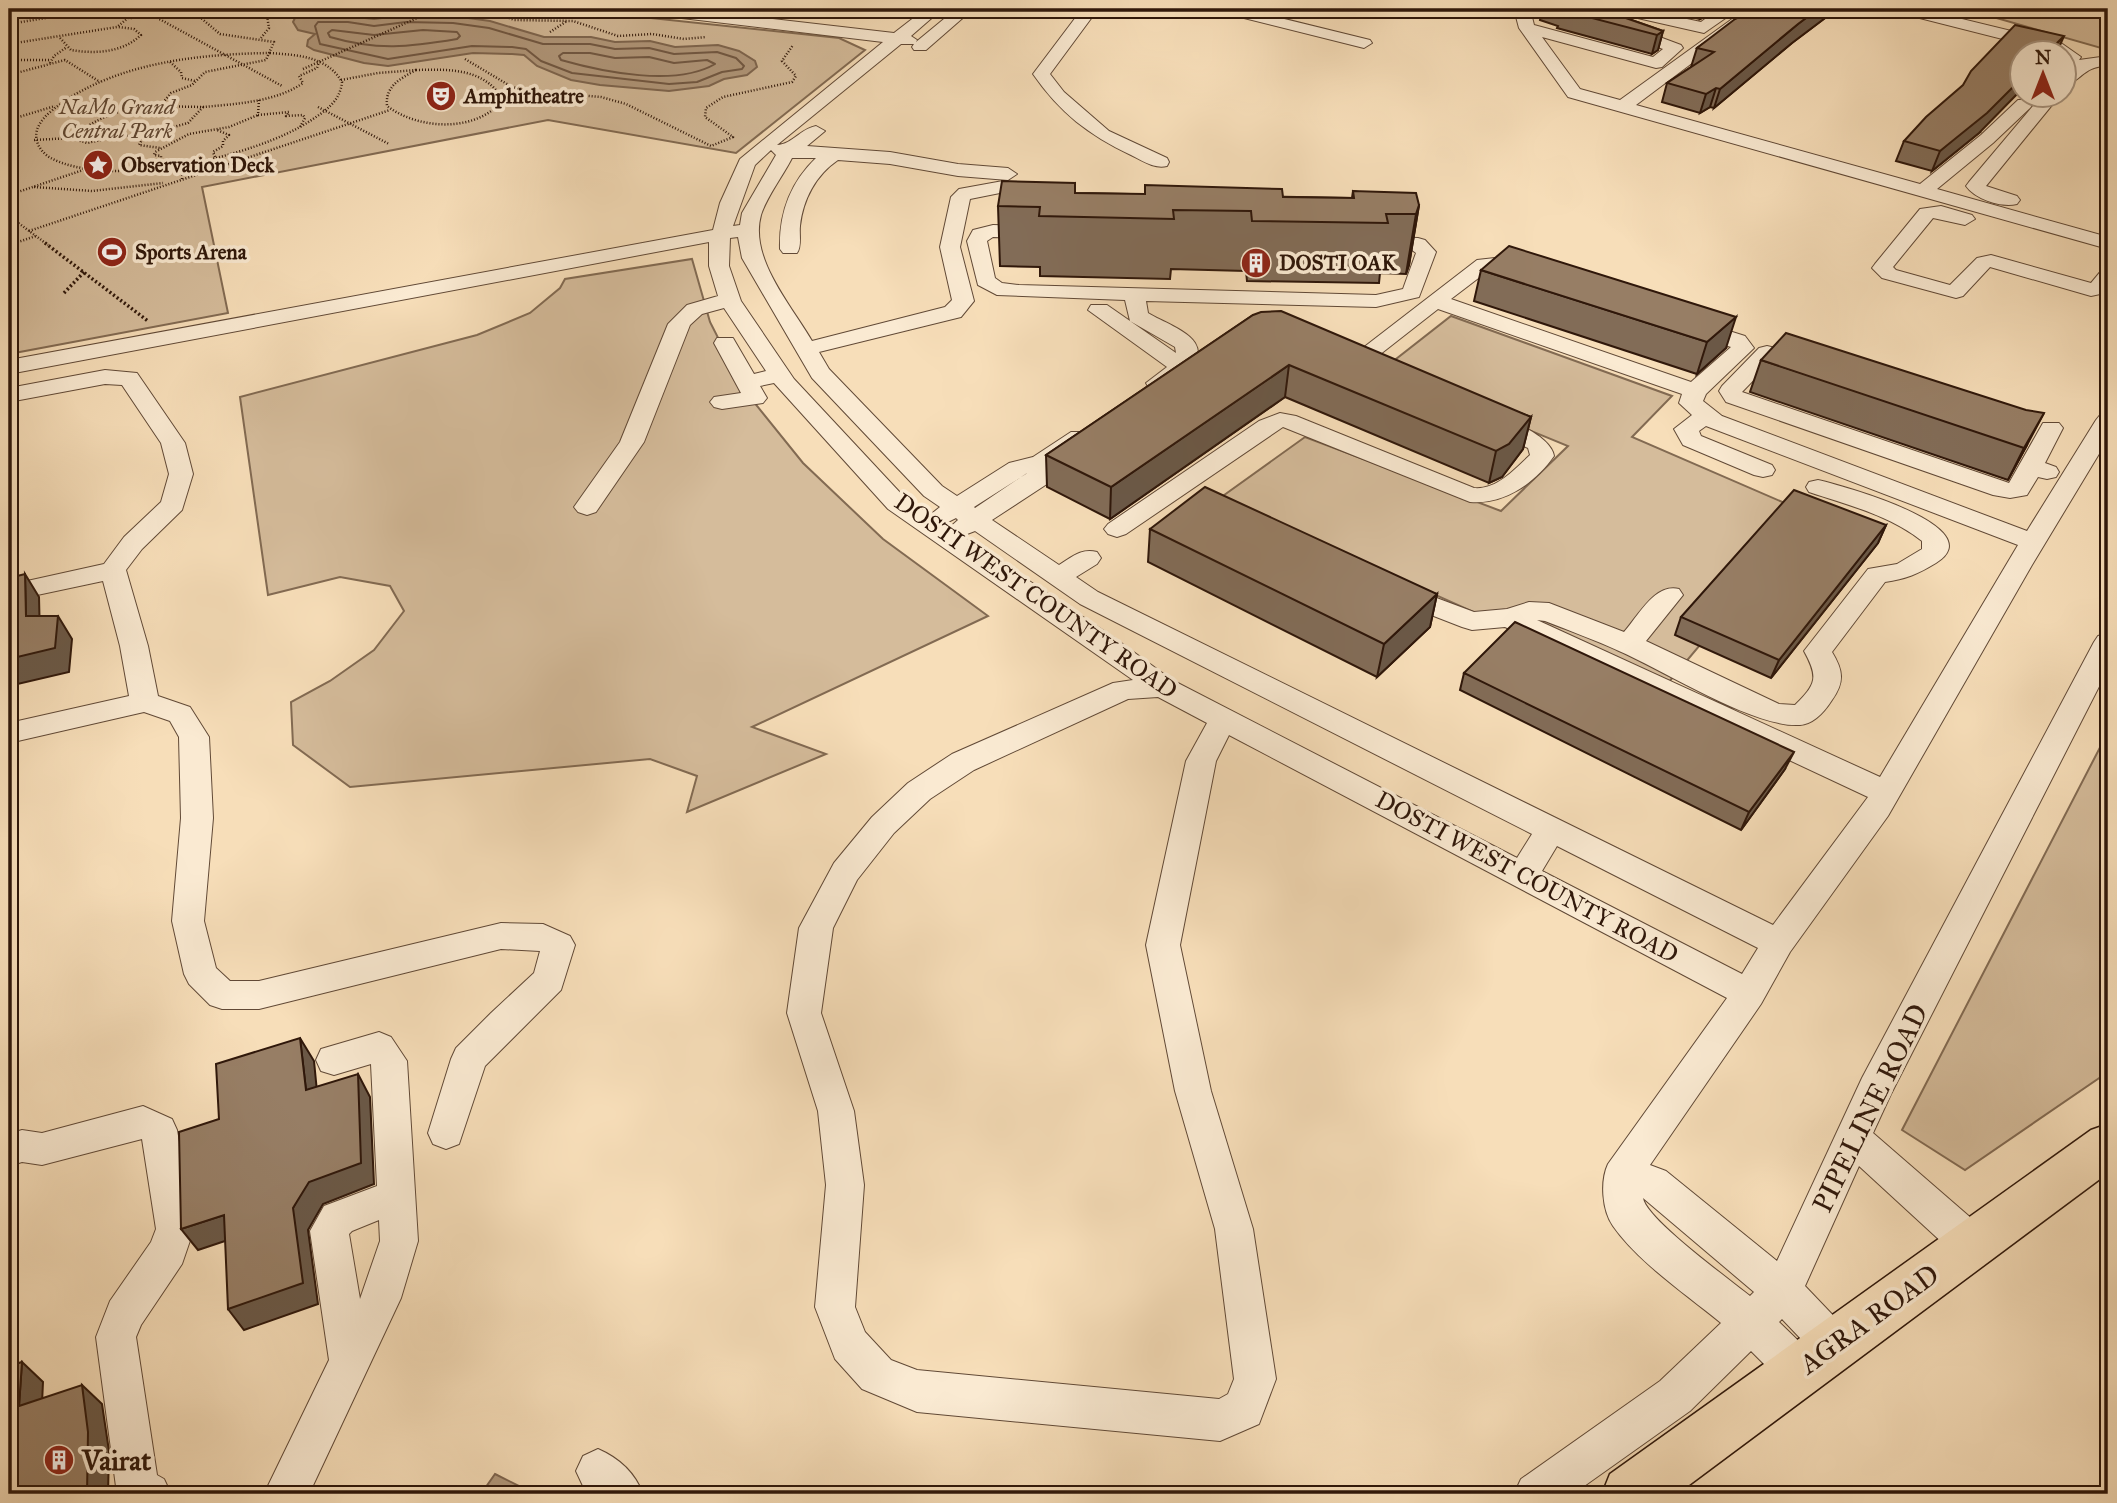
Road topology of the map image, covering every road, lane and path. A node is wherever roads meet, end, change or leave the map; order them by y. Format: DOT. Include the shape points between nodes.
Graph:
graph roads {
  1 [pos="141,9"];
  2 [pos="198,9"];
  3 [pos="285,9"];
  4 [pos="304,9"];
  5 [pos="319,9"];
  6 [pos="325,9"];
  7 [pos="353,9"];
  8 [pos="365,9"];
  9 [pos="391,9"];
  10 [pos="434,9"];
  11 [pos="648,9"];
  12 [pos="729,9"];
  13 [pos="934,9"];
  14 [pos="965,9"];
  15 [pos="1090,9"];
  16 [pos="1226,9"];
  17 [pos="1524,9"];
  18 [pos="1534,9"];
  19 [pos="1618,9"];
  20 [pos="1704,9"];
  21 [pos="1756,9"];
  22 [pos="1902,9"];
  23 [pos="155,16"];
  24 [pos="128,18"];
  25 [pos="568,21"];
  26 [pos="9,24"];
  27 [pos="117,27"];
  28 [pos="1527,28"];
  29 [pos="550,32"];
  30 [pos="717,37"];
  31 [pos="60,38"];
  32 [pos="260,38"];
  33 [pos="2022,38"];
  34 [pos="916,40"];
  35 [pos="1364,43"];
  36 [pos="9,44"];
  37 [pos="794,44"];
  38 [pos="66,47"];
  39 [pos="782,48"];
  40 [pos="788,52"];
  41 [pos="270,53"];
  42 [pos="224,55"];
  43 [pos="466,59"];
  44 [pos="9,60"];
  45 [pos="2108,61"];
  46 [pos="50,62"];
  47 [pos="170,62"];
  48 [pos="319,62"];
  49 [pos="241,64"];
  50 [pos="2078,66"];
  51 [pos="303,69"];
  52 [pos="418,69"];
  53 [pos="9,75"];
  54 [pos="496,78"];
  55 [pos="341,80"];
  56 [pos="195,81"];
  57 [pos="486,81"];
  58 [pos="100,83"];
  59 [pos="282,86"];
  60 [pos="259,100"];
  61 [pos="59,105"];
  62 [pos="160,105"];
  63 [pos="203,107"];
  64 [pos="318,107"];
  65 [pos="1622,107"];
  66 [pos="2019,108"];
  67 [pos="2041,108"];
  68 [pos="325,110"];
  69 [pos="390,110"];
  70 [pos="258,115"];
  71 [pos="832,118"];
  72 [pos="9,120"];
  73 [pos="349,123"];
  74 [pos="299,128"];
  75 [pos="216,130"];
  76 [pos="145,135"];
  77 [pos="71,138"];
  78 [pos="34,140"];
  79 [pos="389,144"];
  80 [pos="166,147"];
  81 [pos="762,148"];
  82 [pos="790,152"];
  83 [pos="834,154"];
  84 [pos="215,157"];
  85 [pos="1160,162"];
  86 [pos="183,164"];
  87 [pos="98,165"];
  88 [pos="89,168"];
  89 [pos="139,169"];
  90 [pos="184,179"];
  91 [pos="34,187"];
  92 [pos="9,190"];
  93 [pos="1923,191"];
  94 [pos="14,194"];
  95 [pos="9,195"];
  96 [pos="9,216"];
  97 [pos="2010,216"];
  98 [pos="749,228"];
  99 [pos="2108,228"];
  100 [pos="29,231"];
  101 [pos="723,235"];
  102 [pos="37,236"];
  103 [pos="2108,243"];
  104 [pos="9,245"];
  105 [pos="2060,246"];
  106 [pos="790,249"];
  107 [pos="85,271"];
  108 [pos="2108,275"];
  109 [pos="1546,280"];
  110 [pos="64,293"];
  111 [pos="1134,294"];
  112 [pos="730,301"];
  113 [pos="1435,301"];
  114 [pos="1099,310"];
  115 [pos="1673,320"];
  116 [pos="168,337"];
  117 [pos="725,343"];
  118 [pos="806,349"];
  119 [pos="1193,363"];
  120 [pos="9,367"];
  121 [pos="1828,370"];
  122 [pos="779,375"];
  123 [pos="747,382"];
  124 [pos="1398,384"];
  125 [pos="1695,391"];
  126 [pos="9,395"];
  127 [pos="1138,396"];
  128 [pos="722,402"];
  129 [pos="1707,415"];
  130 [pos="1473,416"];
  131 [pos="1280,420"];
  132 [pos="2108,420"];
  133 [pos="1095,426"];
  134 [pos="2051,428"];
  135 [pos="1346,430"];
  136 [pos="2031,467"];
  137 [pos="1763,470"];
  138 [pos="2071,481"];
  139 [pos="1818,487"];
  140 [pos="587,507"];
  141 [pos="966,514"];
  142 [pos="1117,529"];
  143 [pos="938,531"];
  144 [pos="2033,542"];
  145 [pos="1088,558"];
  146 [pos="113,570"];
  147 [pos="1058,576"];
  148 [pos="1371,581"];
  149 [pos="9,593"];
  150 [pos="1670,595"];
  151 [pos="1499,618"];
  152 [pos="2108,642"];
  153 [pos="1629,644"];
  154 [pos="1162,687"];
  155 [pos="145,702"];
  156 [pos="1225,719"];
  157 [pos="9,733"];
  158 [pos="1881,801"];
  159 [pos="1551,829"];
  160 [pos="1522,874"];
  161 [pos="1778,943"];
  162 [pos="1749,994"];
  163 [pos="334,1060"];
  164 [pos="446,1133"];
  165 [pos="1853,1138"];
  166 [pos="2108,1145"];
  167 [pos="15,1148"];
  168 [pos="1621,1176"];
  169 [pos="395,1197"];
  170 [pos="1972,1244"];
  171 [pos="1783,1291"];
  172 [pos="1749,1321"];
  173 [pos="1816,1357"];
  174 [pos="350,1362"];
  175 [pos="149,1494"];
  176 [pos="286,1494"];
  177 [pos="1536,1494"];
  178 [pos="1630,1494"];
  1 -- 23 [label="path"];
  2 -- 23 [label="path"];
  2 -- 32 [label="path" via="195,13 220,34"];
  3 -- 32 [label="path" via="267,16 269,28"];
  4 -- 5 [label="path"];
  6 -- 7 [label="path"];
  8 -- 9 [label="path"];
  10 -- 25 [label="path" via="500,14 514,20"];
  10 -- 48 [label="path"];
  11 -- 34 [label="street"];
  12 -- 34 [label="street"];
  13 -- 34 [label="street, DOSTI WEST COUNTY ROAD"];
  14 -- 34 [label="street, DOSTI WEST COUNTY ROAD"];
  15 -- 85 [label="street" via="1041,74 1058,96 1103,135"];
  16 -- 35 [label="street"];
  17 -- 18 [label="street"];
  17 -- 28 [label="street"];
  19 -- 20 [label="street" via="1704,28 1721,15"];
  19 -- 28 [label="street" via="1602,22 1675,48 1656,63"];
  21 -- 65 [label="street"];
  22 -- 33 [label="street"];
  23 -- 24 [label="path"];
  23 -- 42 [label="path"];
  24 -- 26 [label="path" via="76,13"];
  24 -- 27 [label="path"];
  25 -- 29 [label="path"];
  25 -- 30 [label="path" via="618,36"];
  27 -- 31 [label="path"];
  27 -- 38 [label="path" via="141,35 129,44 103,51 78,52"];
  28 -- 65 [label="street" via="1574,93"];
  31 -- 36 [label="path"];
  31 -- 38 [label="path"];
  32 -- 41 [label="path" via="274,42"];
  34 -- 81 [label="street, DOSTI WEST COUNTY ROAD"];
  37 -- 40 [label="path"];
  38 -- 46 [label="path"];
  39 -- 40 [label="path"];
  40 -- 54 [label="path" via="782,61 796,76 792,82 723,97 706,108 705,117 733,136 711,146 612,99 529,91"];
  41 -- 42 [label="path"];
  41 -- 48 [label="path"];
  41 -- 49 [label="path" via="264,61"];
  42 -- 47 [label="path"];
  42 -- 49 [label="path"];
  43 -- 54 [label="path"];
  44 -- 46 [label="path"];
  45 -- 50 [label="street" via="2091,60"];
  46 -- 53 [label="path"];
  46 -- 58 [label="path" via="65,60"];
  47 -- 56 [label="path" via="182,78"];
  47 -- 58 [label="path"];
  48 -- 51 [label="path"];
  48 -- 55 [label="path"];
  48 -- 60 [label="path" via="317,68 299,76 300,86"];
  49 -- 56 [label="path" via="205,72"];
  49 -- 59 [label="path"];
  52 -- 55 [label="path"];
  52 -- 57 [label="path"];
  52 -- 69 [label="path" via="387,91 385,101"];
  54 -- 57 [label="path"];
  55 -- 68 [label="path" via="339,96"];
  56 -- 62 [label="path" via="171,93"];
  57 -- 69 [label="path" via="503,100 496,109 473,120 429,123"];
  58 -- 61 [label="path"];
  60 -- 63 [label="path"];
  60 -- 70 [label="path"];
  61 -- 72 [label="path"];
  61 -- 78 [label="path" via="37,125"];
  62 -- 63 [label="path"];
  62 -- 77 [label="path" via="101,116"];
  63 -- 76 [label="path" via="188,123"];
  64 -- 68 [label="path"];
  65 -- 93 [label="street"];
  66 -- 93 [label="street"];
  67 -- 97 [label="street" via="1976,186"];
  68 -- 73 [label="path"];
  68 -- 74 [label="path"];
  69 -- 73 [label="path"];
  70 -- 74 [label="path" via="289,112 286,116 305,116"];
  70 -- 75 [label="path"];
  71 -- 82 [label="street"];
  73 -- 79 [label="path"];
  73 -- 90 [label="path"];
  74 -- 84 [label="path"];
  75 -- 80 [label="path" via="189,134"];
  75 -- 84 [label="path" via="229,135 213,152"];
  76 -- 77 [label="path" via="87,143"];
  76 -- 80 [label="path" via="138,142 142,147"];
  77 -- 78 [label="path"];
  78 -- 88 [label="path" via="47,155"];
  80 -- 89 [label="path" via="154,153 161,160"];
  81 -- 82 [label="street"];
  81 -- 101 [label="street, DOSTI WEST COUNTY ROAD" via="747,163"];
  82 -- 83 [label="street"];
  82 -- 98 [label="street" via="751,213"];
  83 -- 106 [label="street" via="804,182 789,220"];
  83 -- 118 [label="street" via="890,158 1007,181 961,197 950,247 962,301 953,312"];
  84 -- 86 [label="path"];
  86 -- 89 [label="path"];
  86 -- 90 [label="path"];
  87 -- 88 [label="path"];
  88 -- 89 [label="path"];
  88 -- 91 [label="path"];
  90 -- 91 [label="path" via="115,190"];
  90 -- 100 [label="path"];
  91 -- 94 [label="path"];
  92 -- 94 [label="path"];
  93 -- 97 [label="street"];
  94 -- 95 [label="path"];
  96 -- 100 [label="path"];
  97 -- 99 [label="street"];
  97 -- 103 [label="street"];
  97 -- 105 [label="street"];
  97 -- 108 [label="street" via="1927,213 1882,268 1950,292 1956,292 1984,261 2091,290 2098,289"];
  98 -- 101 [label="street"];
  98 -- 118 [label="street, DOSTI WEST COUNTY ROAD" via="752,258"];
  100 -- 102 [label="path"];
  101 -- 112 [label="street, DOSTI WEST COUNTY ROAD" via="719,266"];
  101 -- 116 [label="street"];
  102 -- 104 [label="path"];
  102 -- 107 [label="path"];
  107 -- 110 [label="path"];
  107 -- 116 [label="path"];
  109 -- 113 [label="street" via="1484,264"];
  111 -- 111 [label="street" via="997,289 985,281 978,237 993,231 1418,244 1426,253 1412,293 1394,299"];
  111 -- 119 [label="street" via="1139,316 1184,343"];
  112 -- 122 [label="street, DOSTI WEST COUNTY ROAD"];
  112 -- 140 [label="street" via="686,313 632,442"];
  113 -- 124 [label="street" via="1357,361 1361,368"];
  113 -- 125 [label="street"];
  114 -- 119 [label="street"];
  115 -- 125 [label="street" via="1737,341 1743,348"];
  116 -- 120 [label="street"];
  117 -- 123 [label="street"];
  118 -- 141 [label="street, DOSTI WEST COUNTY ROAD" via="820,373 933,491"];
  119 -- 127 [label="street"];
  121 -- 136 [label="street" via="1768,352 1730,391 1734,397 1993,488 2018,490"];
  122 -- 123 [label="street"];
  122 -- 143 [label="street, DOSTI WEST COUNTY ROAD" via="897,504"];
  123 -- 128 [label="street" via="755,398"];
  125 -- 129 [label="street" via="1691,403"];
  126 -- 146 [label="street" via="105,377 129,378 173,443 181,474 173,505 133,543"];
  129 -- 137 [label="street" via="1686,429 1691,440"];
  129 -- 144 [label="street"];
  130 -- 131 [label="street" via="1536,443 1542,456 1515,482 1483,496 1470,495"];
  131 -- 135 [label="street" via="1278,411 1287,407"];
  131 -- 142 [label="street"];
  132 -- 138 [label="street"];
  133 -- 141 [label="street" via="1041,463 1038,479"];
  134 -- 136 [label="street"];
  136 -- 138 [label="street"];
  138 -- 144 [label="street"];
  139 -- 153 [label="street" via="1901,515 1936,538 1935,552 1904,571 1877,575 1818,650 1829,668 1828,687 1802,715 1775,715"];
  141 -- 143 [label="street"];
  141 -- 147 [label="street, DOSTI WEST COUNTY ROAD"];
  143 -- 154 [label="street, DOSTI WEST COUNTY ROAD"];
  144 -- 158 [label="street"];
  145 -- 147 [label="street"];
  146 -- 149 [label="street"];
  146 -- 155 [label="street"];
  147 -- 159 [label="street, DOSTI WEST COUNTY ROAD" via="1089,598"];
  148 -- 151 [label="street" via="1461,618"];
  150 -- 153 [label="street"];
  151 -- 153 [label="street" via="1549,612"];
  151 -- 158 [label="street" via="1497,631"];
  152 -- 165 [label="street, PIPELINE ROAD"];
  154 -- 156 [label="street, DOSTI WEST COUNTY ROAD"];
  154 -- 156 [label="street" via="1123,690 963,762 919,792 883,825 845,872 816,928 804,1013 836,1111 845,1185 835,1307 849,1345 877,1375 917,1391 1206,1419 1220,1420 1244,1409 1255,1379 1234,1229 1193,1091 1163,945 1201,761"];
  155 -- 157 [label="street"];
  155 -- 164 [label="street" via="180,713 194,737 197,818 188,921 201,974 222,995 259,995 501,936 542,937 558,945 549,981 469,1059"];
  156 -- 160 [label="street, DOSTI WEST COUNTY ROAD"];
  158 -- 161 [label="street"];
  159 -- 160 [label="street"];
  159 -- 161 [label="street, DOSTI WEST COUNTY ROAD"];
  160 -- 162 [label="street, DOSTI WEST COUNTY ROAD"];
  161 -- 162 [label="street"];
  162 -- 168 [label="street"];
  163 -- 169 [label="street" via="379,1047 389,1061"];
  165 -- 170 [label="street"];
  165 -- 171 [label="street, PIPELINE ROAD"];
  166 -- 170 [label="highway, AGRA ROAD"];
  167 -- 175 [label="street" via="42,1149 143,1122 159,1130 175,1229 168,1251 124,1315 116,1337 138,1490"];
  168 -- 171 [label="street" via="1653,1183"];
  168 -- 172 [label="street" via="1626,1213"];
  169 -- 174 [label="street" via="399,1241 381,1298"];
  169 -- 174 [label="street" via="338,1218 329,1231"];
  170 -- 173 [label="highway, AGRA ROAD"];
  171 -- 172 [label="street, PIPELINE ROAD"];
  171 -- 173 [label="street"];
  172 -- 173 [label="street"];
  172 -- 177 [label="street, PIPELINE ROAD" via="1675,1396"];
  173 -- 178 [label="highway, AGRA ROAD"];
  174 -- 176 [label="street"];
}
